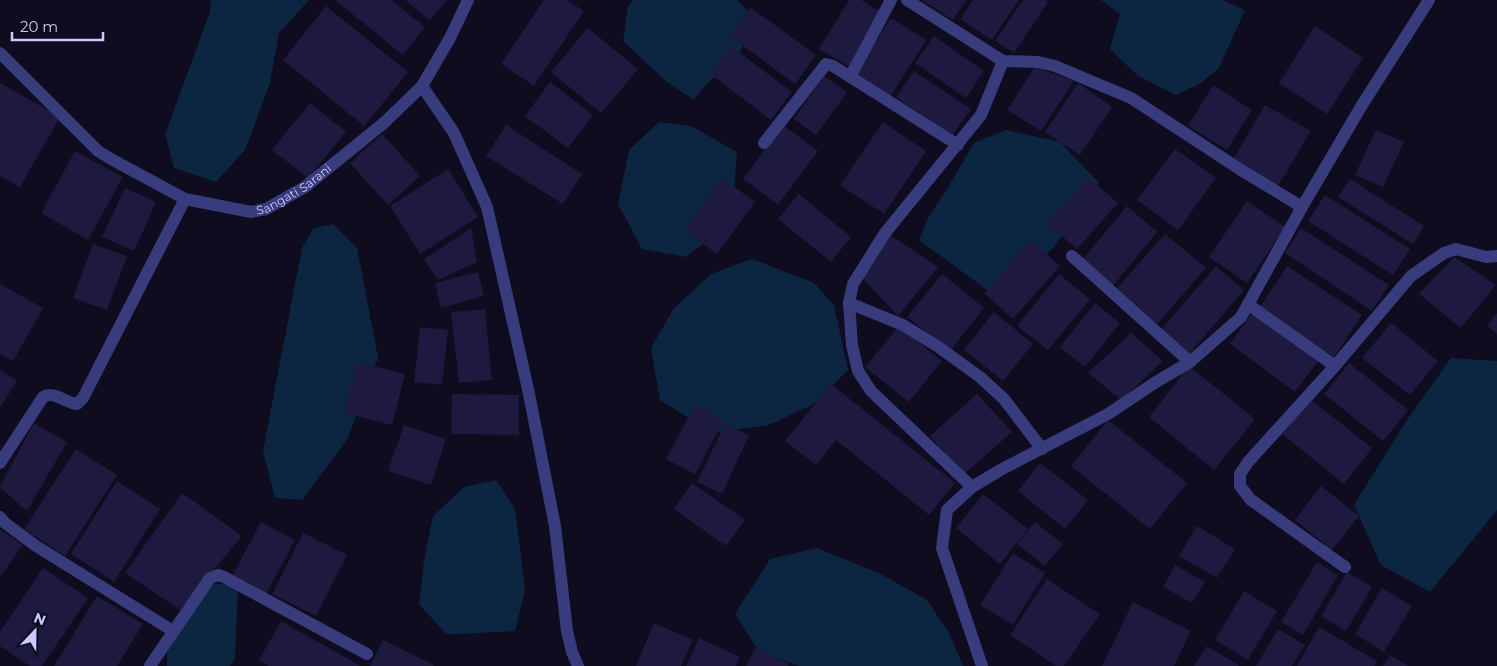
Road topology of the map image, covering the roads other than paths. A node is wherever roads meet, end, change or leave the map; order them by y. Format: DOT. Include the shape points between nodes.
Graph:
graph roads {
  1 [pos="468,0"];
  2 [pos="891,0"];
  3 [pos="907,0"];
  4 [pos="1429,0"];
  5 [pos="0,53"];
  6 [pos="1003,61"];
  7 [pos="850,77"];
  8 [pos="422,86"];
  9 [pos="764,143"];
  10 [pos="958,145"];
  11 [pos="185,199"];
  12 [pos="1302,207"];
  13 [pos="1072,256"];
  14 [pos="1497,256"];
  15 [pos="849,302"];
  16 [pos="1249,305"];
  17 [pos="1190,362"];
  18 [pos="1335,366"];
  19 [pos="1042,449"];
  20 [pos="0,463"];
  21 [pos="972,487"];
  22 [pos="0,517"];
  23 [pos="1345,567"];
  24 [pos="173,631"];
  25 [pos="367,654"];
  26 [pos="150,666"];
  27 [pos="578,666"];
  28 [pos="982,666"];
  1 -- 8 [label="street, Sangati Sarani"];
  2 -- 7 [label="street"];
  3 -- 6 [label="street"];
  4 -- 12 [label="street"];
  5 -- 11 [label="street, Sangati Sarani" via="98,150"];
  6 -- 10 [label="street" via="981,115"];
  6 -- 12 [label="street" via="1055,66 1132,98"];
  7 -- 9 [label="street" via="826,64"];
  7 -- 10 [label="street"];
  8 -- 11 [label="street, Sangati Sarani" via="385,122 305,187 266,209 251,212"];
  8 -- 27 [label="street" via="454,133 486,207 528,389 555,526 567,631"];
  10 -- 15 [label="street" via="885,233 853,284"];
  11 -- 20 [label="street" via="84,398 77,404 71,404 53,395 43,397"];
  12 -- 16 [label="street"];
  13 -- 17 [label="street"];
  14 -- 18 [label="street" via="1456,249 1444,253 1412,276"];
  15 -- 19 [label="street" via="903,325 980,377 1004,399"];
  15 -- 21 [label="street" via="852,345 858,371 871,391"];
  16 -- 17 [label="street" via="1241,317"];
  16 -- 18 [label="street"];
  17 -- 19 [label="street" via="1108,414"];
  18 -- 23 [label="street" via="1248,462 1240,474 1240,486 1251,500"];
  19 -- 21 [label="street"];
  21 -- 28 [label="street" via="947,510 942,548"];
  22 -- 24 [label="street" via="36,546"];
  24 -- 25 [label="street" via="210,578 218,575"];
  24 -- 26 [label="street"];
}
